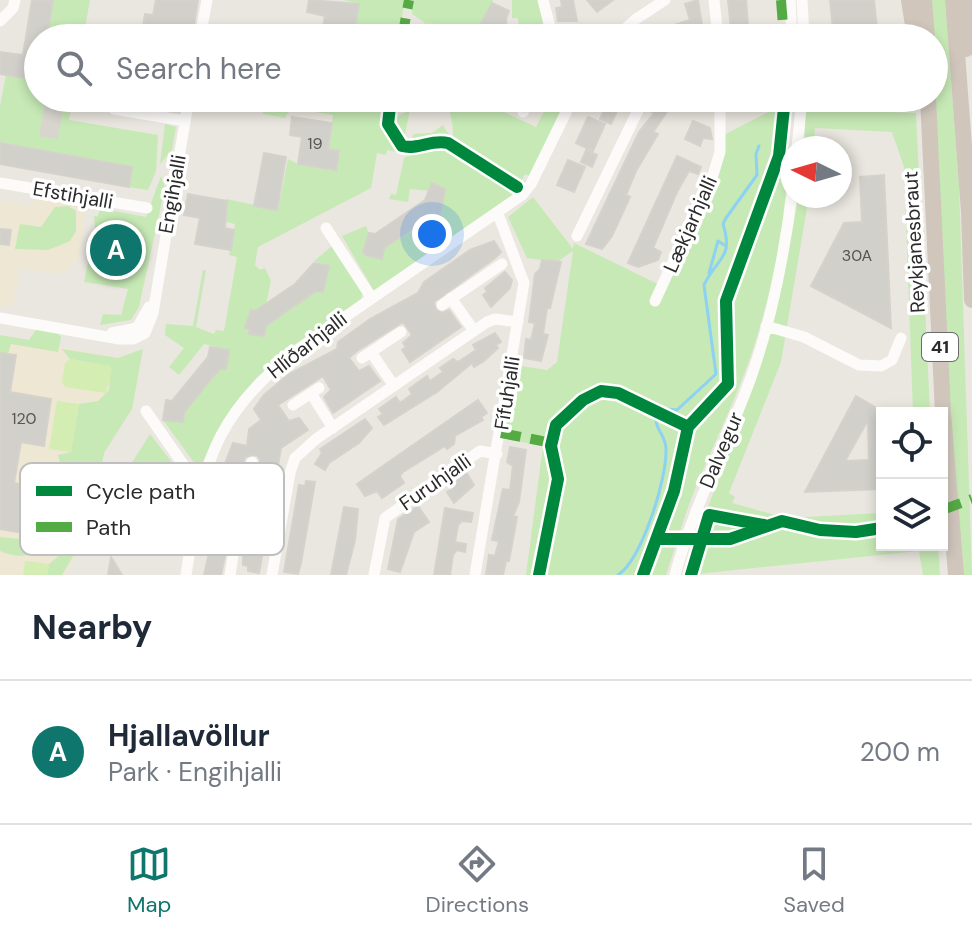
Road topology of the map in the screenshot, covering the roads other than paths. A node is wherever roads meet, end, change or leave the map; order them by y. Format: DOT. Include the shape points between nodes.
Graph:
graph roads {
  1 [pos="15,0"];
  2 [pos="207,0"];
  3 [pos="543,0"];
  4 [pos="665,0"];
  5 [pos="714,0"];
  6 [pos="790,0"];
  7 [pos="802,0"];
  8 [pos="909,0"];
  9 [pos="924,0"];
  10 [pos="953,0"];
  11 [pos="968,0"];
  12 [pos="0,21"];
  13 [pos="203,24"];
  14 [pos="551,24"];
  15 [pos="630,24"];
  16 [pos="717,24"];
  17 [pos="791,24"];
  18 [pos="803,24"];
  19 [pos="913,24"];
  20 [pos="926,24"];
  21 [pos="132,112"];
  22 [pos="187,112"];
  23 [pos="566,112"];
  24 [pos="637,112"];
  25 [pos="720,112"];
  26 [pos="799,112"];
  27 [pos="928,112"];
  28 [pos="963,118"];
  29 [pos="185,121"];
  30 [pos="798,136"];
  31 [pos="0,183"];
  32 [pos="147,208"];
  33 [pos="789,208"];
  34 [pos="498,214"];
  35 [pos="326,228"];
  36 [pos="577,236"];
  37 [pos="502,264"];
  38 [pos="371,297"];
  39 [pos="972,300"];
  40 [pos="655,301"];
  41 [pos="0,318"];
  42 [pos="518,322"];
  43 [pos="766,326"];
  44 [pos="474,331"];
  45 [pos="401,332"];
  46 [pos="901,338"];
  47 [pos="394,386"];
  48 [pos="293,405"];
  49 [pos="943,407"];
  50 [pos="146,411"];
  51 [pos="333,428"];
  52 [pos="497,454"];
  53 [pos="182,463"];
  54 [pos="208,463"];
  55 [pos="948,475"];
  56 [pos="284,503"];
  57 [pos="945,551"];
  58 [pos="189,555"];
  59 [pos="275,555"];
  60 [pos="233,556"];
  61 [pos="186,575"];
  62 [pos="230,575"];
  63 [pos="272,575"];
  64 [pos="374,575"];
  65 [pos="475,575"];
  66 [pos="675,575"];
  67 [pos="948,575"];
  68 [pos="956,575"];
  1 -- 12 [label="street"];
  2 -- 13 [label="street"];
  3 -- 14 [label="street"];
  4 -- 15 [label="street"];
  5 -- 16 [label="street"];
  6 -- 17 [label="street"];
  7 -- 18 [label="street"];
  8 -- 19 [label="highway"];
  9 -- 20 [label="highway"];
  10 -- 28 [label="highway"];
  11 -- 28 [label="highway"];
  21 -- 29 [label="street"];
  22 -- 29 [label="street, Engihjalli"];
  23 -- 34 [label="street, Hlíðarhjalli" via="531,184"];
  24 -- 36 [label="street"];
  25 -- 40 [label="street, Lækjarhjalli" via="720,152 713,175"];
  26 -- 30 [label="street"];
  27 -- 49 [label="highway, Reykjanesbraut / 41"];
  28 -- 39 [label="highway"];
  29 -- 41 [label="street, Engihjalli" via="145,333 126,340"];
  31 -- 32 [label="street, Efstihjalli"];
  33 -- 43 [label="street, Dalvegur"];
  34 -- 38 [label="street, Hlíðarhjalli"];
  34 -- 42 [label="street, Fífuhjalli" via="524,283"];
  35 -- 38 [label="street"];
  37 -- 44 [label="street" via="446,301"];
  38 -- 54 [label="street, Hlíðarhjalli" via="266,374 230,416"];
  42 -- 44 [label="street" via="495,319"];
  42 -- 52 [label="street, Fífuhjalli"];
  43 -- 46 [label="street" via="868,367 892,360"];
  43 -- 66 [label="street, Dalvegur" via="751,379"];
  44 -- 47 [label="street"];
  45 -- 47 [label="street" via="367,355"];
  47 -- 51 [label="street"];
  48 -- 51 [label="street" via="316,391"];
  50 -- 53 [label="street"];
  51 -- 56 [label="street" via="295,458"];
  52 -- 64 [label="street, Furuhjalli" via="480,451 385,518"];
  52 -- 65 [label="street, Fífuhjalli"];
  55 -- 68 [label="highway, Reykjanesbraut / 41"];
  57 -- 67 [label="highway"];
  58 -- 61 [label="street, Hlíðarhjalli"];
  59 -- 63 [label="street"];
  60 -- 62 [label="street"];
}
